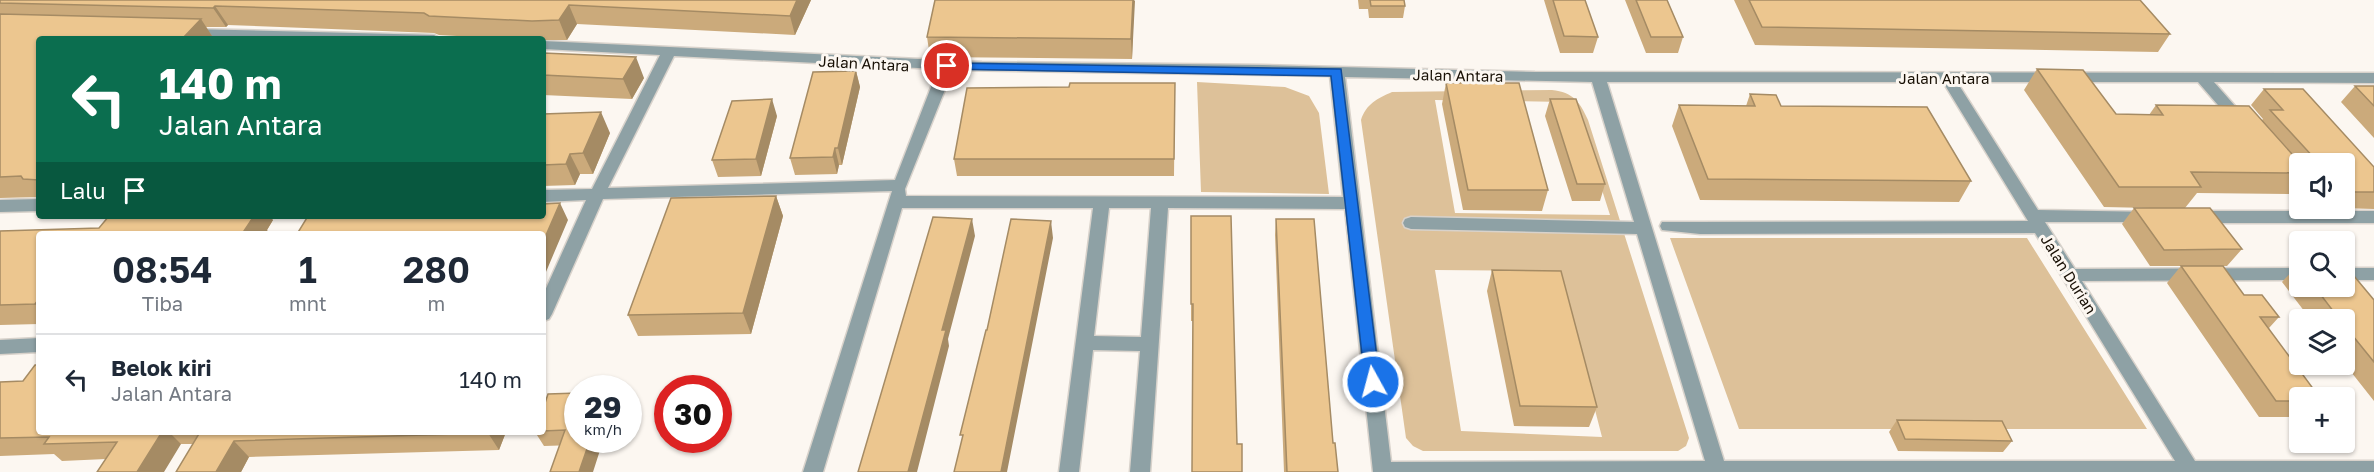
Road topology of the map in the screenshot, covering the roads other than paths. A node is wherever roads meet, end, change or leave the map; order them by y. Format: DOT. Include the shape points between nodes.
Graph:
graph roads {
  1 [pos="176,33"];
  2 [pos="231,36"];
  3 [pos="546,45"];
  4 [pos="669,52"];
  5 [pos="947,66"];
  6 [pos="1337,72"];
  7 [pos="1598,77"];
  8 [pos="2374,78"];
  9 [pos="1948,79"];
  10 [pos="2203,79"];
  11 [pos="2255,139"];
  12 [pos="901,185"];
  13 [pos="597,195"];
  14 [pos="546,196"];
  15 [pos="896,202"];
  16 [pos="1102,202"];
  17 [pos="1160,202"];
  18 [pos="1352,203"];
  19 [pos="36,205"];
  20 [pos="0,206"];
  21 [pos="2289,214"];
  22 [pos="2162,216"];
  23 [pos="2355,216"];
  24 [pos="2185,217"];
  25 [pos="2374,217"];
  26 [pos="2037,221"];
  27 [pos="1411,224"];
  28 [pos="1668,226"];
  29 [pos="1645,228"];
  30 [pos="2289,274"];
  31 [pos="2355,274"];
  32 [pos="2374,274"];
  33 [pos="2070,275"];
  34 [pos="546,307"];
  35 [pos="1086,343"];
  36 [pos="1150,344"];
  37 [pos="36,345"];
  38 [pos="0,347"];
  39 [pos="1717,469"];
  40 [pos="2190,469"];
  41 [pos="2374,469"];
  42 [pos="1383,471"];
  43 [pos="2158,471"];
  44 [pos="813,472"];
  45 [pos="1070,472"];
  46 [pos="1140,472"];
  1 -- 2 [label="street"];
  3 -- 4 [label="street, Jalan Antara"];
  4 -- 5 [label="street, Jalan Antara"];
  4 -- 13 [label="street"];
  5 -- 6 [label="street, Jalan Antara"];
  5 -- 12 [label="street"];
  6 -- 7 [label="street, Jalan Antara"];
  6 -- 18 [label="street"];
  7 -- 9 [label="street, Jalan Antara"];
  7 -- 29 [label="street"];
  8 -- 10 [label="street, Jalan Antara"];
  9 -- 10 [label="street, Jalan Antara"];
  9 -- 26 [label="street, Jalan Durian"];
  10 -- 11 [label="street"];
  12 -- 13 [label="street"];
  12 -- 15 [label="street"];
  13 -- 14 [label="street"];
  13 -- 34 [label="street"];
  15 -- 16 [label="street"];
  15 -- 44 [label="street"];
  16 -- 17 [label="street"];
  16 -- 35 [label="street"];
  17 -- 18 [label="street"];
  17 -- 36 [label="street"];
  18 -- 42 [label="street"];
  19 -- 20 [label="street"];
  21 -- 24 [label="street"];
  22 -- 26 [label="street"];
  23 -- 25 [label="street"];
  26 -- 28 [label="street"];
  26 -- 33 [label="street, Jalan Durian"];
  27 -- 29 [label="street"];
  29 -- 39 [label="street"];
  30 -- 33 [label="street"];
  31 -- 32 [label="street"];
  33 -- 40 [label="street, Jalan Durian"];
  35 -- 36 [label="street"];
  35 -- 45 [label="street"];
  36 -- 46 [label="street"];
  37 -- 38 [label="street"];
  39 -- 42 [label="street"];
  39 -- 43 [label="street"];
  40 -- 41 [label="street"];
  40 -- 43 [label="street"];
}
